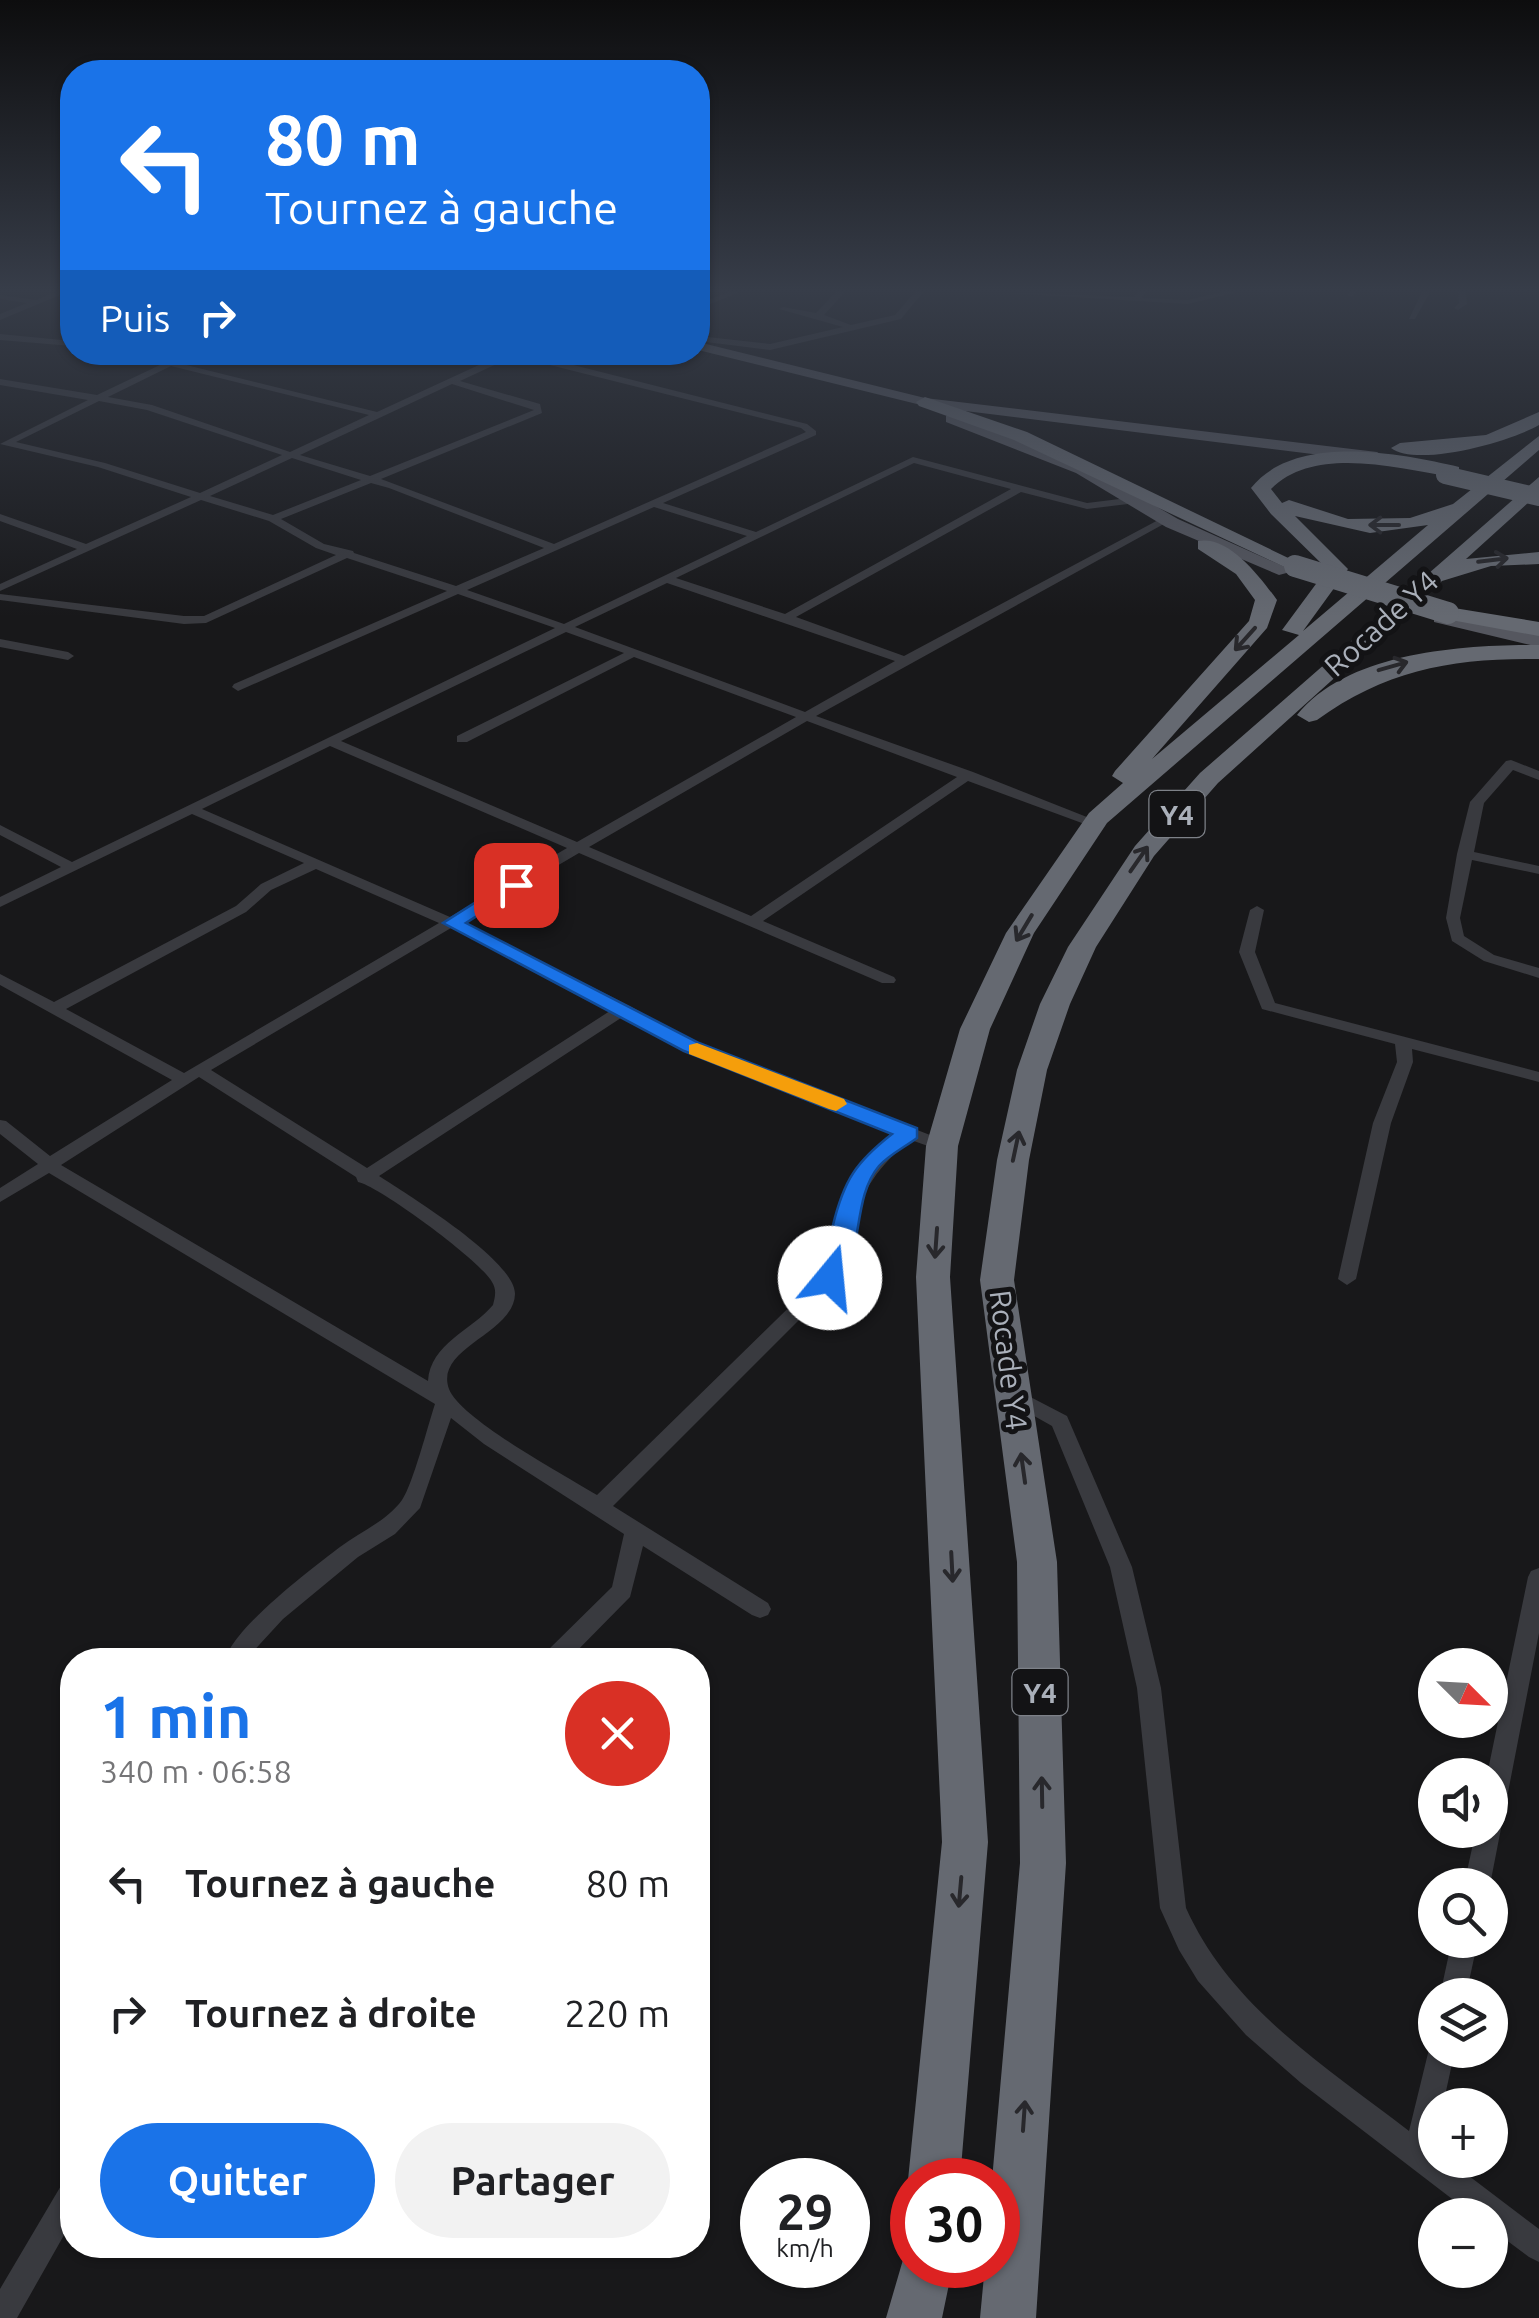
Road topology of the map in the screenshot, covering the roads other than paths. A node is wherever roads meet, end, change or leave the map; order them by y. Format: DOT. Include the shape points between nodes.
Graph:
graph roads {
  1 [pos="97,400"];
  2 [pos="124,400"];
  3 [pos="322,400"];
  4 [pos="409,400"];
  5 [pos="518,400"];
  6 [pos="701,400"];
  7 [pos="883,400"];
  8 [pos="917,400"];
  9 [pos="924,402"];
  10 [pos="379,415"];
  11 [pos="1539,417"];
  12 [pos="1539,441"];
  13 [pos="1288,443"];
  14 [pos="3,444"];
  15 [pos="291,455"];
  16 [pos="1449,473"];
  17 [pos="1503,474"];
  18 [pos="369,478"];
  19 [pos="1539,483"];
  20 [pos="1022,487"];
  21 [pos="1539,496"];
  22 [pos="198,499"];
  23 [pos="1136,500"];
  24 [pos="650,503"];
  25 [pos="0,517"];
  26 [pos="273,519"];
  27 [pos="1169,522"];
  28 [pos="756,536"];
  29 [pos="550,546"];
  30 [pos="86,548"];
  31 [pos="348,554"];
  32 [pos="1539,558"];
  33 [pos="1290,568"];
  34 [pos="0,578"];
  35 [pos="20,578"];
  36 [pos="664,578"];
  37 [pos="0,588"];
  38 [pos="457,589"];
  39 [pos="0,597"];
  40 [pos="1393,612"];
  41 [pos="786,618"];
  42 [pos="558,628"];
  43 [pos="1539,634"];
  44 [pos="0,643"];
  45 [pos="1539,652"];
  46 [pos="630,655"];
  47 [pos="68,656"];
  48 [pos="905,660"];
  49 [pos="238,687"];
  50 [pos="1231,702"];
  51 [pos="807,716"];
  52 [pos="462,739"];
  53 [pos="330,741"];
  54 [pos="968,775"];
  55 [pos="1539,776"];
  56 [pos="190,809"];
  57 [pos="1096,820"];
  58 [pos="0,829"];
  59 [pos="579,847"];
  60 [pos="1464,854"];
  61 [pos="312,864"];
  62 [pos="71,867"];
  63 [pos="1539,870"];
  64 [pos="0,902"];
  65 [pos="1256,910"];
  66 [pos="752,922"];
  67 [pos="452,923"];
  68 [pos="1539,973"];
  69 [pos="0,979"];
  70 [pos="888,980"];
  71 [pos="624,1009"];
  72 [pos="53,1010"];
  73 [pos="1403,1044"];
  74 [pos="1032,1070"];
  75 [pos="191,1074"];
  76 [pos="1539,1077"];
  77 [pos="0,1125"];
  78 [pos="926,1139"];
  79 [pos="52,1167"];
  80 [pos="364,1178"];
  81 [pos="0,1196"];
  82 [pos="1347,1279"];
  83 [pos="1012,1395"];
  84 [pos="446,1401"];
  85 [pos="598,1507"];
  86 [pos="635,1532"];
  87 [pos="1539,1577"];
  88 [pos="760,1609"];
  89 [pos="242,1648"];
  90 [pos="565,1648"];
  91 [pos="1503,1758"];
  92 [pos="1418,2156"];
  93 [pos="936,2158"];
  94 [pos="1447,2178"];
  95 [pos="60,2215"];
  96 [pos="1539,2247"];
  97 [pos="921,2288"];
  98 [pos="0,2318"];
  99 [pos="914,2318"];
  100 [pos="1008,2318"];
  1 -- 14 [label="street"];
  2 -- 15 [label="street"];
  3 -- 10 [label="street"];
  4 -- 10 [label="street"];
  5 -- 18 [label="street" via="539,410"];
  6 -- 24 [label="street" via="813,433"];
  7 -- 23 [label="main road" via="972,426 1082,470"];
  8 -- 9 [label="main road"];
  9 -- 13 [label="main road"];
  9 -- 33 [label="highway" via="1095,467"];
  10 -- 15 [label="street"];
  11 -- 13 [label="highway" via="1484,442 1440,447"];
  12 -- 17 [label="highway, Rocade Y4 / Y4"];
  13 -- 16 [label="main road"];
  14 -- 22 [label="street" via="101,466"];
  15 -- 18 [label="street"];
  15 -- 22 [label="street"];
  17 -- 16 [label="highway, one-way" via="1442,515 1402,526 1329,521 1281,502 1273,489 1278,478 1296,469 1324,464"];
  16 -- 21 [label="highway, bridge"];
  16 -- 50 [label="highway" via="1373,460 1318,460 1268,476 1261,488 1269,502 1322,545 1338,569"];
  17 -- 50 [label="highway, Rocade Y4 / Y4"];
  18 -- 26 [label="street"];
  18 -- 29 [label="street"];
  19 -- 40 [label="highway, Rocade Y4 / Y4"];
  20 -- 23 [label="street" via="1099,508"];
  20 -- 28 [label="street" via="912,460"];
  20 -- 41 [label="street"];
  22 -- 26 [label="street"];
  22 -- 30 [label="street"];
  23 -- 27 [label="main road"];
  24 -- 28 [label="street"];
  24 -- 29 [label="street"];
  25 -- 30 [label="street"];
  26 -- 31 [label="street"];
  27 -- 33 [label="main road"];
  27 -- 48 [label="street"];
  27 -- 57 [label="highway, one-way" via="1243,570 1266,600 1258,624 1135,759"];
  28 -- 36 [label="street"];
  29 -- 38 [label="street"];
  30 -- 35 [label="street"];
  31 -- 38 [label="street"];
  31 -- 39 [label="street" via="206,619"];
  40 -- 32 [label="highway, one-way" via="1460,566"];
  33 -- 43 [label="highway, bridge" via="1452,619"];
  34 -- 35 [label="street"];
  35 -- 37 [label="street"];
  36 -- 41 [label="street"];
  36 -- 42 [label="street"];
  38 -- 42 [label="street"];
  38 -- 49 [label="street"];
  74 -- 40 [label="highway, Rocade Y4 / Y4, one-way" via="1082,946 1144,852 1209,778"];
  41 -- 48 [label="street"];
  42 -- 46 [label="street"];
  42 -- 53 [label="street"];
  44 -- 47 [label="street"];
  74 -- 45 [label="highway, one-way" via="1165,859 1244,768 1340,690 1382,668 1456,654"];
  46 -- 51 [label="street"];
  46 -- 52 [label="street"];
  48 -- 51 [label="street"];
  50 -- 57 [label="highway, Rocade Y4 / Y4"];
  51 -- 54 [label="street"];
  51 -- 59 [label="street"];
  53 -- 56 [label="street"];
  53 -- 59 [label="street"];
  54 -- 57 [label="street"];
  54 -- 66 [label="street"];
  55 -- 60 [label="street" via="1511,764 1476,802"];
  56 -- 61 [label="street"];
  56 -- 62 [label="street"];
  57 -- 78 [label="highway, Rocade Y4 / Y4, one-way" via="1020,932"];
  58 -- 62 [label="street"];
  59 -- 66 [label="street"];
  59 -- 67 [label="street"];
  60 -- 63 [label="street"];
  60 -- 68 [label="street" via="1453,918 1457,938 1489,958"];
  61 -- 67 [label="street"];
  61 -- 72 [label="street"];
  62 -- 64 [label="street"];
  65 -- 73 [label="street" via="1247,952 1268,1006"];
  66 -- 70 [label="street"];
  67 -- 71 [label="street"];
  67 -- 75 [label="street"];
  69 -- 72 [label="street"];
  71 -- 78 [label="street" via="691,1047"];
  71 -- 80 [label="street"];
  72 -- 75 [label="street"];
  73 -- 76 [label="street"];
  73 -- 82 [label="street" via="1405,1062 1382,1122"];
  83 -- 74 [label="highway, Rocade Y4 / Y4, one-way" via="997,1280"];
  75 -- 79 [label="street"];
  75 -- 80 [label="street"];
  77 -- 79 [label="street"];
  78 -- 85 [label="street" via="867,1164 838,1268"];
  78 -- 93 [label="highway, Rocade Y4 / Y4, one-way" via="965,1842"];
  79 -- 81 [label="street"];
  79 -- 84 [label="street"];
  80 -- 84 [label="street" via="452,1235 500,1276 507,1292 503,1306 438,1369 437,1386"];
  83 -- 92 [label="street" via="1060,1422 1121,1567 1149,1688 1173,1908 1183,1936 1260,2033"];
  100 -- 83 [label="highway, Rocade Y4 / Y4, one-way" via="1044,1863 1036,1562"];
  84 -- 85 [label="street"];
  84 -- 89 [label="street" via="413,1502 275,1613"];
  85 -- 86 [label="street"];
  86 -- 88 [label="street"];
  86 -- 90 [label="street" via="622,1591"];
  87 -- 91 [label="street"];
  94 -- 96 [label="street"];
  95 -- 98 [label="street"];
  97 -- 99 [label="highway"];
}
